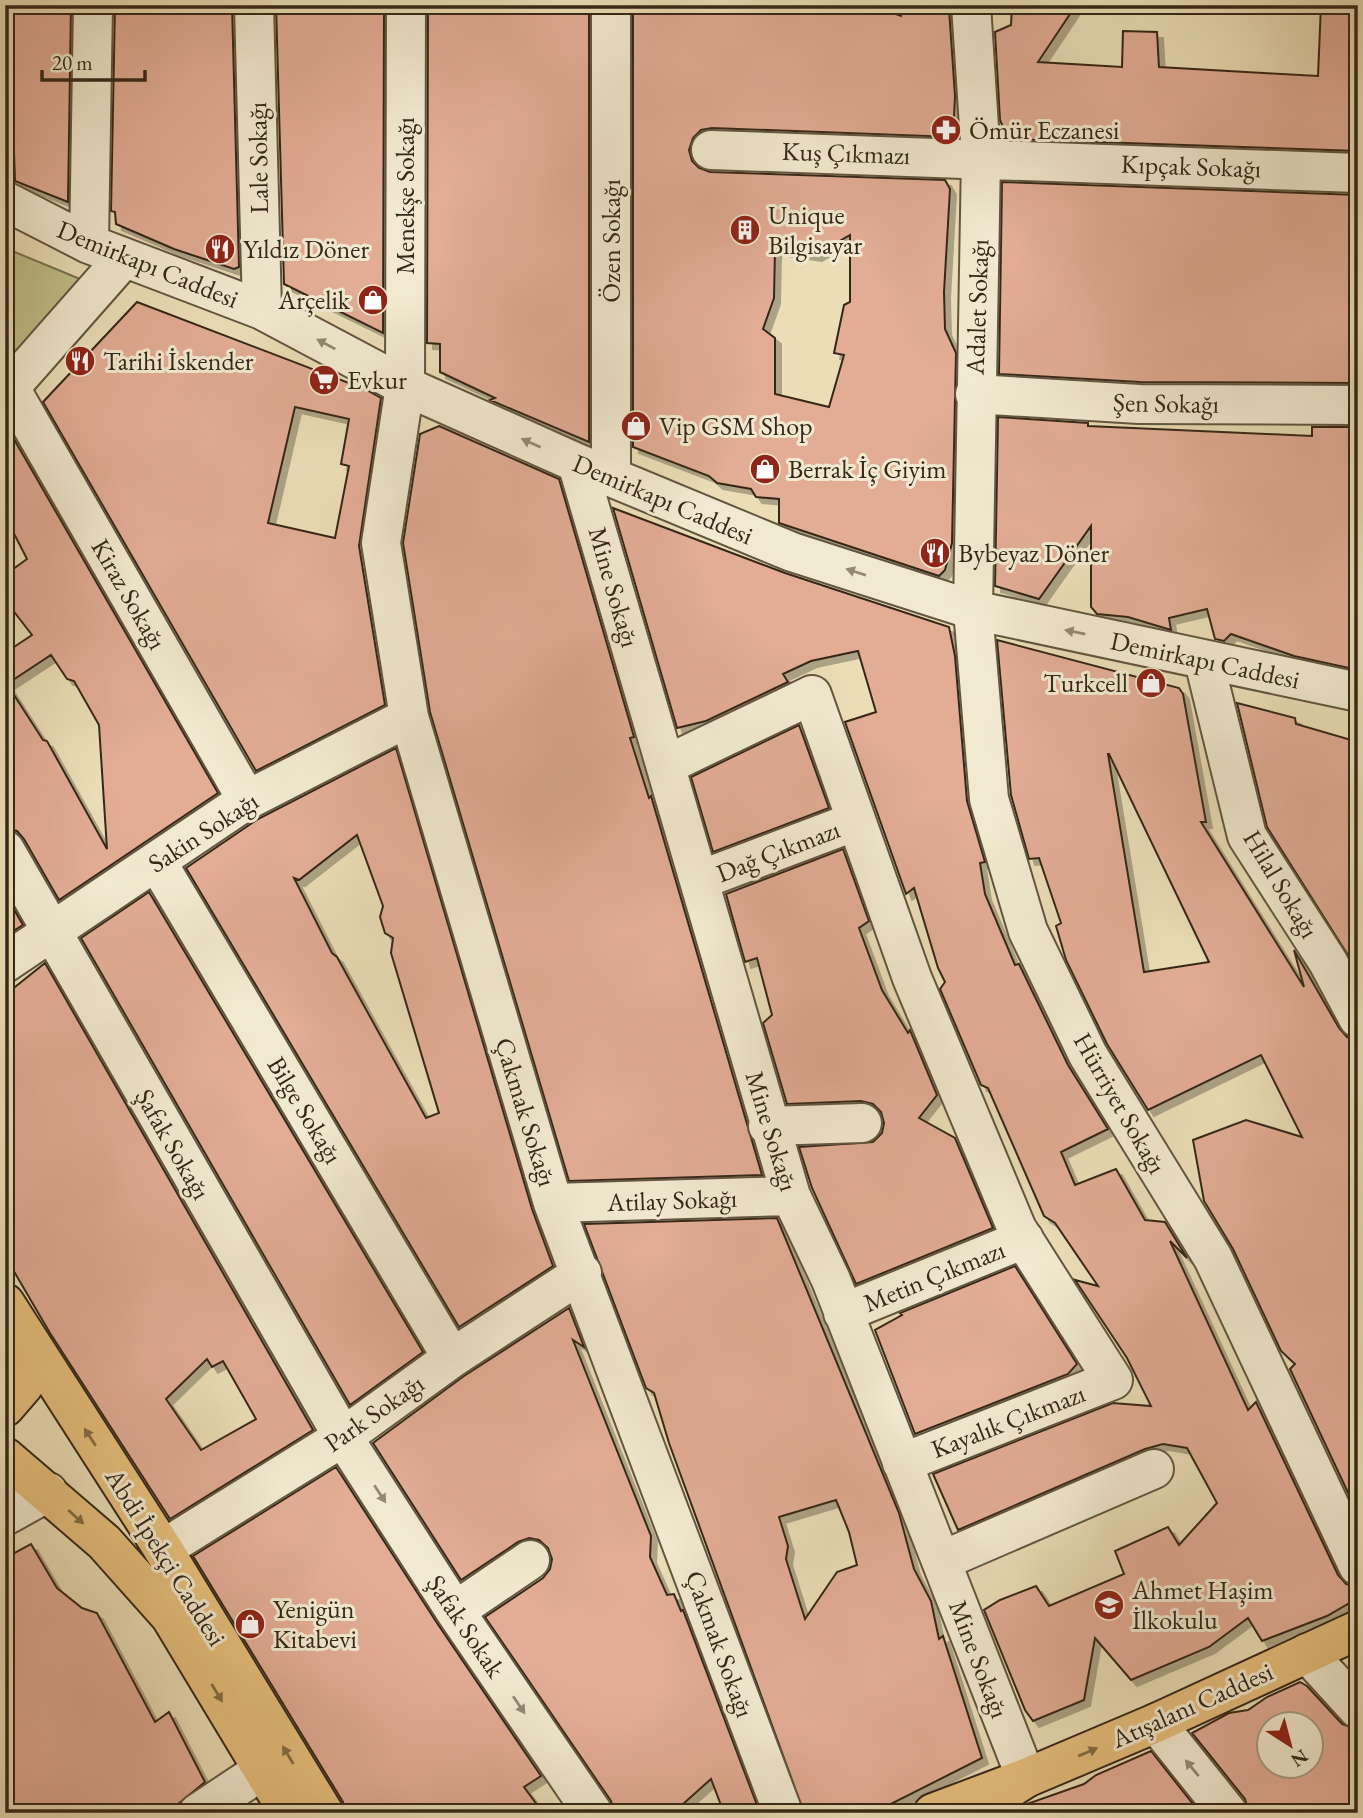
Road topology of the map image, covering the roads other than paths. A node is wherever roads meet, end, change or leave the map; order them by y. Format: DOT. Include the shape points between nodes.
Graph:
graph roads {
  1 [pos="93,5"];
  2 [pos="254,5"];
  3 [pos="406,5"];
  4 [pos="611,5"];
  5 [pos="971,5"];
  6 [pos="711,150"];
  7 [pos="981,157"];
  8 [pos="1358,173"];
  9 [pos="5,201"];
  10 [pos="89,244"];
  11 [pos="124,258"];
  12 [pos="262,310"];
  13 [pos="405,386"];
  14 [pos="8,390"];
  15 [pos="975,394"];
  16 [pos="1358,405"];
  17 [pos="594,470"];
  18 [pos="974,610"];
  19 [pos="1204,661"];
  20 [pos="1358,692"];
  21 [pos="409,717"];
  22 [pos="666,765"];
  23 [pos="247,800"];
  24 [pos="856,821"];
  25 [pos="5,850"];
  26 [pos="158,862"];
  27 [pos="700,880"];
  28 [pos="51,934"];
  29 [pos="5,963"];
  30 [pos="1358,1018"];
  31 [pos="862,1123"];
  32 [pos="768,1126"];
  33 [pos="791,1196"];
  34 [pos="553,1203"];
  35 [pos="1024,1239"];
  36 [pos="582,1273"];
  37 [pos="5,1303"];
  38 [pos="844,1313"];
  39 [pos="35,1352"];
  40 [pos="452,1358"];
  41 [pos="5,1407"];
  42 [pos="343,1437"];
  43 [pos="5,1457"];
  44 [pos="902,1463"];
  45 [pos="1154,1469"];
  46 [pos="48,1492"];
  47 [pos="5,1516"];
  48 [pos="163,1549"];
  49 [pos="530,1560"];
  50 [pos="941,1561"];
  51 [pos="1358,1566"];
  52 [pos="455,1611"];
  53 [pos="1358,1630"];
  54 [pos="1307,1653"];
  55 [pos="1358,1709"];
  56 [pos="1156,1723"];
  57 [pos="264,1769"];
  58 [pos="1026,1779"];
  59 [pos="978,1812"];
  60 [pos="198,1813"];
  61 [pos="289,1813"];
  62 [pos="324,1813"];
  63 [pos="593,1813"];
  64 [pos="783,1813"];
  65 [pos="933,1813"];
  66 [pos="1228,1813"];
  1 -- 10 [label="street"];
  2 -- 12 [label="street, Lale Sokağı"];
  3 -- 13 [label="street, Menekşe Sokağı"];
  4 -- 17 [label="street, Özen Sokağı"];
  5 -- 7 [label="street, Adalet Sokağı"];
  6 -- 7 [label="street, Kuş Çıkmazı"];
  7 -- 8 [label="street, Kıpçak Sokağı"];
  7 -- 15 [label="street, Adalet Sokağı"];
  9 -- 10 [label="street, Demirkapı Caddesi"];
  10 -- 11 [label="street, Demirkapı Caddesi"];
  11 -- 12 [label="street, Demirkapı Caddesi"];
  11 -- 14 [label="street"];
  13 -- 12 [label="street, Demirkapı Caddesi, one-way"];
  17 -- 13 [label="street, Demirkapı Caddesi, one-way"];
  13 -- 21 [label="street, Çakmak Sokağı" via="381,543"];
  14 -- 23 [label="street, Kiraz Sokağı"];
  15 -- 16 [label="street, Şen Sokağı" via="1139,404"];
  15 -- 18 [label="street, Adalet Sokağı"];
  18 -- 17 [label="street, Demirkapı Caddesi, one-way" via="792,552"];
  17 -- 22 [label="street, Mine Sokağı"];
  19 -- 18 [label="street, Demirkapı Caddesi, one-way"];
  18 -- 51 [label="street, Hürriyet Sokağı" via="989,799 1028,932 1088,1055 1213,1258"];
  19 -- 20 [label="street, Demirkapı Caddesi"];
  19 -- 30 [label="street, Hilal Sokağı" via="1247,835"];
  21 -- 23 [label="street, Sakin Sokağı"];
  21 -- 34 [label="street, Çakmak Sokağı"];
  22 -- 24 [label="street" via="812,695"];
  22 -- 27 [label="street, Mine Sokağı"];
  23 -- 26 [label="street, Sakin Sokağı"];
  24 -- 27 [label="street, Dağ Çıkmazı"];
  24 -- 35 [label="street" via="961,1100"];
  25 -- 28 [label="street, Şafak Sokağı"];
  26 -- 28 [label="street, Sakin Sokağı"];
  26 -- 40 [label="street, Bilge Sokağı"];
  27 -- 32 [label="street, Mine Sokağı"];
  28 -- 29 [label="street, Sakin Sokağı"];
  28 -- 42 [label="street, Şafak Sokağı"];
  31 -- 32 [label="street"];
  32 -- 33 [label="street, Mine Sokağı"];
  33 -- 34 [label="street, Atilay Sokağı"];
  33 -- 38 [label="street, Mine Sokağı"];
  34 -- 36 [label="street, Çakmak Sokağı"];
  35 -- 38 [label="street, Metin Çıkmazı"];
  35 -- 44 [label="street, Kayalık Çıkmazı" via="1113,1380"];
  36 -- 40 [label="street, Park Sokağı"];
  36 -- 64 [label="street, Çakmak Sokağı"];
  37 -- 39 [label="main road, Abdi İpekçi Caddesi"];
  38 -- 44 [label="street, Mine Sokağı"];
  39 -- 41 [label="main road" via="24,1385"];
  48 -- 39 [label="main road, Abdi İpekçi Caddesi, one-way"];
  40 -- 42 [label="street, Park Sokağı"];
  42 -- 48 [label="street, Park Sokağı"];
  42 -- 52 [label="street, Şafak Sokak, one-way"];
  43 -- 46 [label="main road"];
  44 -- 50 [label="street, Mine Sokağı"];
  45 -- 50 [label="street"];
  46 -- 47 [label="street"];
  46 -- 57 [label="main road, one-way" via="104,1542 170,1616"];
  62 -- 48 [label="main road, Abdi İpekçi Caddesi, one-way"];
  49 -- 52 [label="street"];
  50 -- 58 [label="street, Mine Sokağı"];
  52 -- 63 [label="street, Şafak Sokak, one-way"];
  53 -- 54 [label="main road, Atışalanı Caddesi"];
  54 -- 55 [label="street"];
  54 -- 56 [label="main road, Atışalanı Caddesi"];
  58 -- 56 [label="main road, Atışalanı Caddesi, one-way"];
  66 -- 56 [label="street, one-way"];
  57 -- 60 [label="street"];
  57 -- 61 [label="main road"];
  58 -- 59 [label="main road"];
  58 -- 65 [label="main road"];
}
